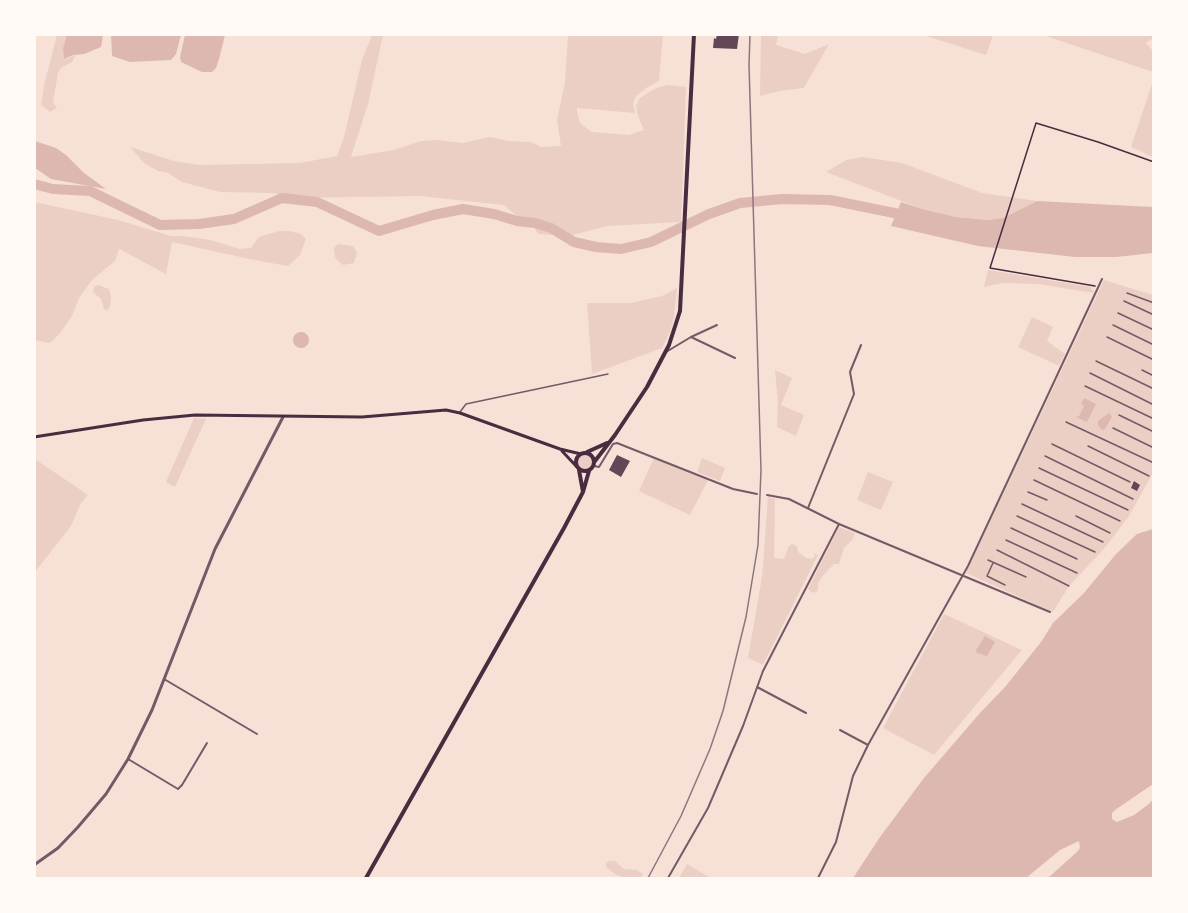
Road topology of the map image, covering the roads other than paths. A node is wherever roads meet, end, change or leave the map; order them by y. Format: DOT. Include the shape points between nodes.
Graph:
graph roads {
  1 [pos="694,34"];
  2 [pos="1102,279"];
  3 [pos="1127,293"];
  4 [pos="1124,301"];
  5 [pos="1154,303"];
  6 [pos="1118,313"];
  7 [pos="1154,315"];
  8 [pos="717,325"];
  9 [pos="1113,325"];
  10 [pos="1154,330"];
  11 [pos="691,337"];
  12 [pos="1107,337"];
  13 [pos="861,345"];
  14 [pos="1154,345"];
  15 [pos="666,352"];
  16 [pos="735,358"];
  17 [pos="1154,360"];
  18 [pos="1096,361"];
  19 [pos="1142,370"];
  20 [pos="1090,373"];
  21 [pos="608,374"];
  22 [pos="1154,376"];
  23 [pos="1085,386"];
  24 [pos="1154,389"];
  25 [pos="1154,405"];
  26 [pos="460,413"];
  27 [pos="1119,415"];
  28 [pos="283,417"];
  29 [pos="1154,419"];
  30 [pos="1066,422"];
  31 [pos="1113,428"];
  32 [pos="1154,432"];
  33 [pos="34,437"];
  34 [pos="611,441"];
  35 [pos="1052,444"];
  36 [pos="1088,446"];
  37 [pos="1154,448"];
  38 [pos="560,449"];
  39 [pos="583,453"];
  40 [pos="1045,456"];
  41 [pos="595,463"];
  42 [pos="1154,463"];
  43 [pos="578,468"];
  44 [pos="1039,468"];
  45 [pos="589,471"];
  46 [pos="1149,476"];
  47 [pos="1034,480"];
  48 [pos="1130,482"];
  49 [pos="583,492"];
  50 [pos="1028,492"];
  51 [pos="757,494"];
  52 [pos="767,495"];
  53 [pos="1133,499"];
  54 [pos="1047,500"];
  55 [pos="1022,504"];
  56 [pos="808,508"];
  57 [pos="1128,510"];
  58 [pos="1017,516"];
  59 [pos="1076,516"];
  60 [pos="1120,521"];
  61 [pos="839,524"];
  62 [pos="1011,528"];
  63 [pos="1110,533"];
  64 [pos="1006,540"];
  65 [pos="1103,542"];
  66 [pos="997,550"];
  67 [pos="1095,552"];
  68 [pos="1077,559"];
  69 [pos="988,560"];
  70 [pos="993,563"];
  71 [pos="1077,573"];
  72 [pos="963,574"];
  73 [pos="1026,578"];
  74 [pos="1005,585"];
  75 [pos="1069,586"];
  76 [pos="1050,612"];
  77 [pos="164,679"];
  78 [pos="757,687"];
  79 [pos="806,712"];
  80 [pos="840,730"];
  81 [pos="257,734"];
  82 [pos="207,743"];
  83 [pos="868,745"];
  84 [pos="128,759"];
  85 [pos="34,866"];
  86 [pos="366,879"];
  87 [pos="668,879"];
  88 [pos="818,879"];
  1 -- 15 [label="main road" via="680,311"];
  2 -- 72 [label="street"];
  3 -- 5 [label="lane"];
  4 -- 7 [label="lane"];
  6 -- 10 [label="lane"];
  8 -- 11 [label="street"];
  9 -- 14 [label="lane"];
  11 -- 15 [label="street"];
  11 -- 16 [label="street"];
  12 -- 17 [label="lane"];
  13 -- 56 [label="street" via="850,372 854,394"];
  15 -- 34 [label="main road"];
  18 -- 24 [label="lane"];
  19 -- 22 [label="lane"];
  20 -- 25 [label="lane"];
  21 -- 26 [label="lane" via="466,404"];
  23 -- 29 [label="lane"];
  26 -- 28 [label="main road" via="446,410 362,417"];
  26 -- 38 [label="main road"];
  27 -- 32 [label="lane"];
  28 -- 33 [label="main road" via="195,415"];
  28 -- 77 [label="street" via="214,549"];
  30 -- 42 [label="lane"];
  31 -- 37 [label="lane"];
  34 -- 39 [label="main road"];
  34 -- 41 [label="main road"];
  35 -- 48 [label="lane"];
  36 -- 46 [label="lane"];
  38 -- 39 [label="main road"];
  38 -- 43 [label="main road"];
  39 -- 41 [label="main road" via="591,455"];
  39 -- 43 [label="main road" via="576,461"];
  40 -- 53 [label="lane"];
  41 -- 45 [label="main road"];
  41 -- 51 [label="street" via="599,467 617,443 733,489"];
  43 -- 45 [label="main road"];
  43 -- 49 [label="main road"];
  44 -- 57 [label="lane"];
  45 -- 49 [label="main road"];
  47 -- 60 [label="lane"];
  49 -- 86 [label="main road"];
  50 -- 54 [label="lane"];
  52 -- 56 [label="street"];
  55 -- 65 [label="lane"];
  56 -- 61 [label="street"];
  58 -- 67 [label="lane"];
  59 -- 63 [label="lane"];
  61 -- 72 [label="street"];
  61 -- 78 [label="street"];
  62 -- 68 [label="lane"];
  64 -- 71 [label="lane"];
  66 -- 75 [label="lane"];
  69 -- 70 [label="lane"];
  70 -- 73 [label="lane"];
  70 -- 74 [label="lane" via="987,576"];
  72 -- 76 [label="street"];
  72 -- 83 [label="street"];
  77 -- 81 [label="street"];
  77 -- 84 [label="street"];
  78 -- 79 [label="street"];
  78 -- 87 [label="street" via="708,808"];
  80 -- 83 [label="street"];
  82 -- 84 [label="street" via="178,789"];
  83 -- 88 [label="street" via="853,776 836,842"];
  84 -- 85 [label="street" via="106,794 78,827"];
}
